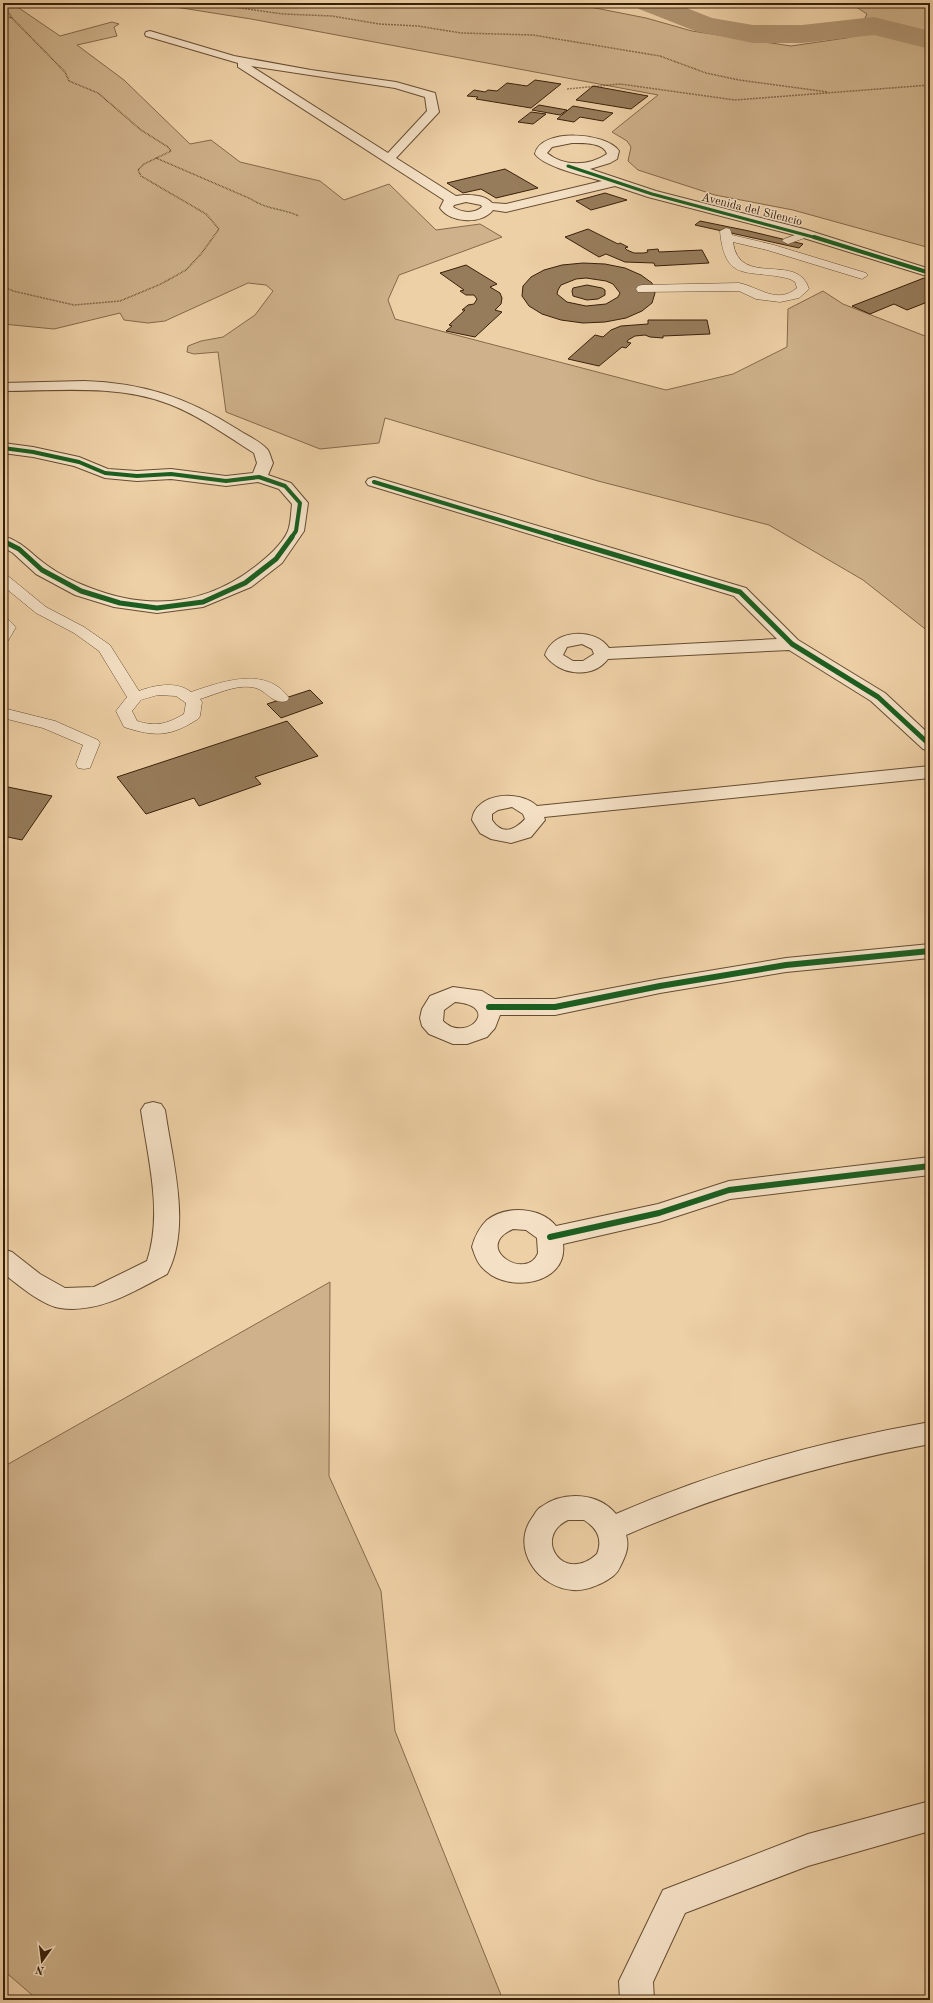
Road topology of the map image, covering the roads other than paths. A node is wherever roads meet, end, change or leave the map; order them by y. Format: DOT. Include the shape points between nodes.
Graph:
graph roads {
  1 [pos="150,34"];
  2 [pos="232,59"];
  3 [pos="389,159"];
  4 [pos="602,163"];
  5 [pos="568,166"];
  6 [pos="616,168"];
  7 [pos="630,173"];
  8 [pos="615,182"];
  9 [pos="814,223"];
  10 [pos="726,227"];
  11 [pos="806,234"];
  12 [pos="779,244"];
  13 [pos="731,259"];
  14 [pos="930,273"];
  15 [pos="862,275"];
  16 [pos="642,289"];
  17 [pos="3,387"];
  18 [pos="3,448"];
  19 [pos="259,477"];
  20 [pos="374,482"];
  21 [pos="3,541"];
  22 [pos="3,580"];
  23 [pos="3,622"];
  24 [pos="3,638"];
  25 [pos="792,644"];
  26 [pos="603,654"];
  27 [pos="135,697"];
  28 [pos="189,698"];
  29 [pos="281,698"];
  30 [pos="3,714"];
  31 [pos="930,744"];
  32 [pos="84,764"];
  33 [pos="930,772"];
  34 [pos="533,812"];
  35 [pos="930,951"];
  36 [pos="489,1007"];
  37 [pos="153,1110"];
  38 [pos="930,1166"];
  39 [pos="550,1236"];
  40 [pos="3,1259"];
  41 [pos="930,1433"];
  42 [pos="611,1529"];
  43 [pos="930,1816"];
  44 [pos="637,2000"];
  1 -- 2 [label="street"];
  2 -- 3 [label="street"];
  2 -- 3 [label="street" via="396,85 431,95 433,112"];
  3 -- 8 [label="street" via="453,200 448,202 446,208 459,215 480,214 488,210 489,206 506,208"];
  4 -- 5 [label="street, Avenida del Silencio"];
  4 -- 5 [label="street, Avenida del Silencio" via="613,156 613,151 598,142 572,139 553,142 542,149 541,154 546,159"];
  4 -- 6 [label="street, Avenida del Silencio"];
  5 -- 8 [label="street, Avenida del Silencio"];
  7 -- 9 [label="street, Avenida del Silencio" via="701,196"];
  8 -- 10 [label="street, Avenida del Silencio"];
  10 -- 11 [label="street, Avenida del Silencio"];
  10 -- 12 [label="lane"];
  10 -- 13 [label="lane"];
  11 -- 12 [label="lane"];
  11 -- 14 [label="street, Avenida del Silencio"];
  12 -- 13 [label="lane"];
  12 -- 15 [label="lane"];
  13 -- 16 [label="lane" via="751,272 777,272 794,277 803,284 802,289 793,296 774,298 764,298 748,288 739,287"];
  17 -- 19 [label="street" via="95,386 133,389 164,397 195,410 261,451 265,463"];
  18 -- 19 [label="street" via="79,462 105,473 137,476 189,475 226,481"];
  19 -- 21 [label="street" via="285,486 300,502 296,531 276,559 245,583 202,602 157,608 120,603 81,591 42,570 19,549"];
  20 -- 25 [label="street" via="740,592"];
  22 -- 27 [label="lane" via="41,610 79,630 105,648"];
  23 -- 24 [label="lane" via="8,627"];
  25 -- 26 [label="street"];
  25 -- 31 [label="street" via="878,697"];
  27 -- 28 [label="lane" via="157,690 180,691"];
  27 -- 28 [label="lane" via="124,711 130,724 150,731 174,728 192,716 194,702"];
  28 -- 29 [label="lane" via="236,683 262,683 273,689"];
  30 -- 32 [label="lane" via="58,726 92,743"];
  33 -- 34 [label="street"];
  35 -- 36 [label="street" via="786,965 555,1007"];
  37 -- 40 [label="street" via="167,1205 165,1245 158,1267 96,1297 61,1298"];
  38 -- 39 [label="street" via="729,1190 659,1213"];
  41 -- 42 [label="street" via="874,1443 766,1472 687,1497"];
  43 -- 44 [label="street" via="808,1850 674,1901 636,1981"];
}
